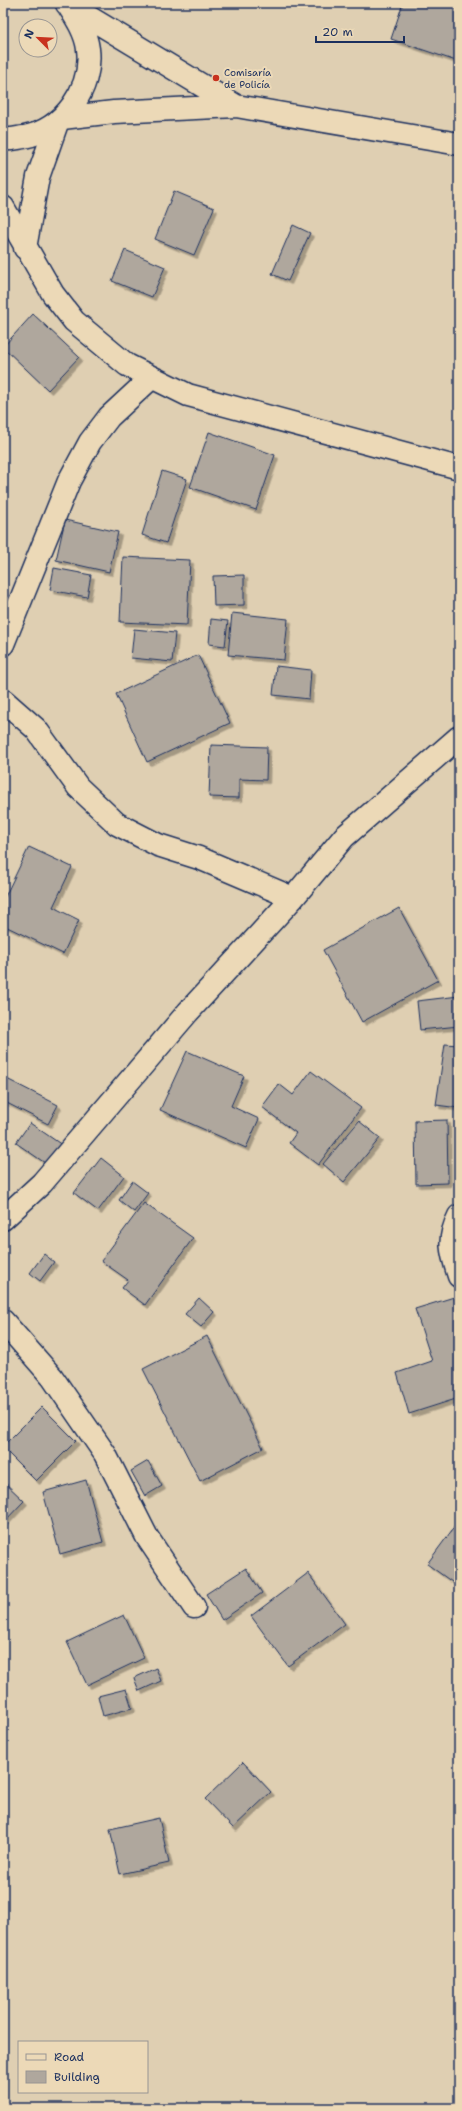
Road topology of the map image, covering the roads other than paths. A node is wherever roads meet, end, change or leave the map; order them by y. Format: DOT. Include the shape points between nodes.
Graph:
graph roads {
  1 [pos="66,4"];
  2 [pos="236,106"];
  3 [pos="60,120"];
  4 [pos="3,138"];
  5 [pos="459,144"];
  6 [pos="3,207"];
  7 [pos="25,248"];
  8 [pos="151,378"];
  9 [pos="459,468"];
  10 [pos="3,644"];
  11 [pos="3,700"];
  12 [pos="459,737"];
  13 [pos="293,898"];
  14 [pos="459,1216"];
  15 [pos="3,1219"];
  16 [pos="459,1276"];
  17 [pos="3,1321"];
  18 [pos="194,1607"];
  1 -- 2 [label="street"];
  1 -- 3 [label="street" via="81,25 88,56 87,75 78,99"];
  2 -- 3 [label="street" via="114,112"];
  2 -- 5 [label="street"];
  3 -- 4 [label="street" via="34,135"];
  3 -- 7 [label="street" via="38,177"];
  6 -- 7 [label="street"];
  7 -- 8 [label="street" via="53,294 74,321 127,365"];
  8 -- 9 [label="street" via="188,395"];
  8 -- 10 [label="street" via="109,418 90,442 69,481 41,546"];
  11 -- 13 [label="street" via="36,729 78,787 117,824 158,845 199,858"];
  12 -- 13 [label="street" via="344,837"];
  13 -- 15 [label="street" via="188,1012 42,1183"];
  14 -- 16 [label="street" via="450,1239 451,1255"];
  17 -- 18 [label="street" via="52,1377 105,1454 147,1537"];
}
